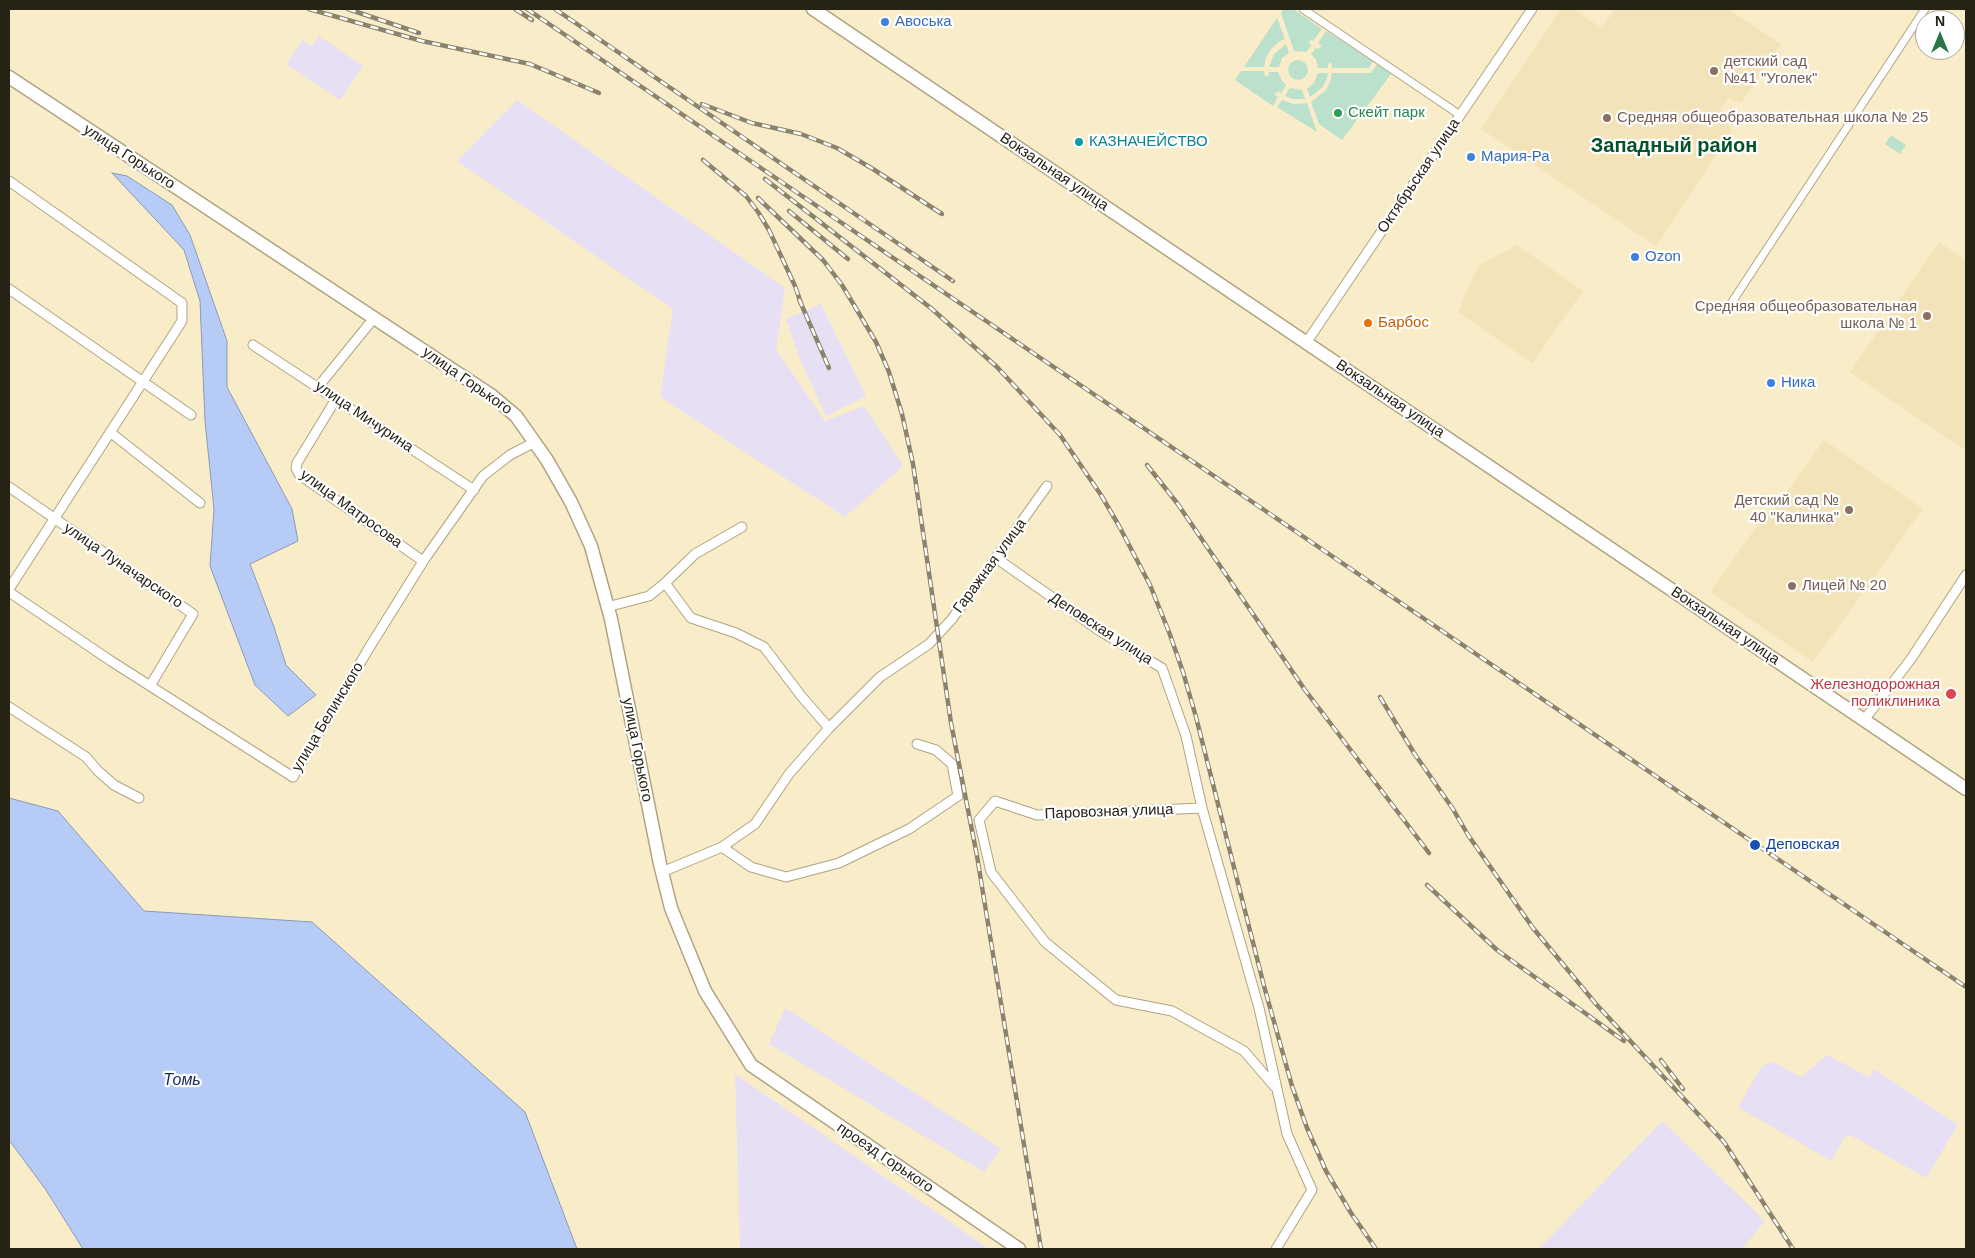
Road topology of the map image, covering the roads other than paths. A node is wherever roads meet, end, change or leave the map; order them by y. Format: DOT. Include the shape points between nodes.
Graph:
graph roads {
  1 [pos="813,9"];
  2 [pos="1303,9"];
  3 [pos="1532,9"];
  4 [pos="1925,9"];
  5 [pos="9,78"];
  6 [pos="1460,115"];
  7 [pos="9,181"];
  8 [pos="9,289"];
  9 [pos="1730,305"];
  10 [pos="374,318"];
  11 [pos="1306,343"];
  12 [pos="253,345"];
  13 [pos="143,381"];
  14 [pos="318,387"];
  15 [pos="336,399"];
  16 [pos="191,415"];
  17 [pos="110,432"];
  18 [pos="534,442"];
  19 [pos="1047,486"];
  20 [pos="9,487"];
  21 [pos="474,490"];
  22 [pos="200,503"];
  23 [pos="54,519"];
  24 [pos="742,527"];
  25 [pos="996,558"];
  26 [pos="424,561"];
  27 [pos="1966,575"];
  28 [pos="665,583"];
  29 [pos="9,590"];
  30 [pos="607,606"];
  31 [pos="150,686"];
  32 [pos="9,706"];
  33 [pos="1864,720"];
  34 [pos="829,728"];
  35 [pos="917,744"];
  36 [pos="1966,789"];
  37 [pos="139,798"];
  38 [pos="1202,808"];
  39 [pos="722,847"];
  40 [pos="662,872"];
  41 [pos="751,1065"];
  42 [pos="1277,1090"];
  43 [pos="1020,1249"];
  44 [pos="1276,1249"];
  1 -- 11 [label="main road, Вокзальная улица"];
  2 -- 6 [label="street"];
  3 -- 6 [label="street, Октябрьская улица"];
  4 -- 9 [label="street"];
  5 -- 10 [label="main road, улица Горького"];
  6 -- 11 [label="street, Октябрьская улица"];
  7 -- 13 [label="street" via="182,302 182,321"];
  8 -- 13 [label="street"];
  10 -- 14 [label="street"];
  10 -- 18 [label="main road, улица Горького" via="490,395 516,416"];
  11 -- 33 [label="main road, Вокзальная улица"];
  12 -- 14 [label="street, улица Мичурина"];
  13 -- 16 [label="street"];
  13 -- 17 [label="street"];
  14 -- 15 [label="street, улица Мичурина"];
  15 -- 21 [label="street, улица Мичурина"];
  15 -- 26 [label="street, улица Матросова" via="296,463 299,474"];
  17 -- 22 [label="street"];
  17 -- 23 [label="street"];
  18 -- 21 [label="street, улица Белинского" via="483,476"];
  18 -- 30 [label="main road, улица Горького" via="571,502 591,546"];
  19 -- 25 [label="street, Гаражная улица"];
  20 -- 23 [label="street, улица Луначарского"];
  21 -- 26 [label="street, улица Белинского"];
  23 -- 29 [label="street"];
  23 -- 31 [label="street, улица Луначарского" via="193,614"];
  24 -- 28 [label="street" via="695,554"];
  25 -- 34 [label="street, Гаражная улица" via="952,619 929,644 880,677"];
  25 -- 38 [label="street, Деповская улица" via="1100,631 1162,668 1186,736"];
  26 -- 31 [label="street, улица Белинского" via="293,777"];
  27 -- 33 [label="street" via="1910,659"];
  28 -- 30 [label="street" via="649,596"];
  28 -- 34 [label="street" via="690,618 736,633 764,647"];
  29 -- 31 [label="street, улица Белинского"];
  30 -- 40 [label="main road, улица Горького"];
  32 -- 37 [label="street" via="86,757 114,785"];
  33 -- 36 [label="main road, Вокзальная улица"];
  34 -- 39 [label="street" via="789,774 755,824"];
  35 -- 39 [label="street" via="936,750 952,764 958,796 909,829 840,863 786,877 751,867"];
  38 -- 42 [label="street, Паровозная улица" via="1259,1008"];
  38 -- 42 [label="street, Паровозная улица" via="1037,815 995,801 979,820 991,872 1045,942 1116,1000 1172,1012 1244,1051"];
  39 -- 40 [label="street"];
  40 -- 41 [label="main road, улица Горького" via="671,908 705,990"];
  41 -- 43 [label="main road, проезд Горького"];
  42 -- 44 [label="street, Паровозная улица" via="1287,1134 1312,1190"];
}
